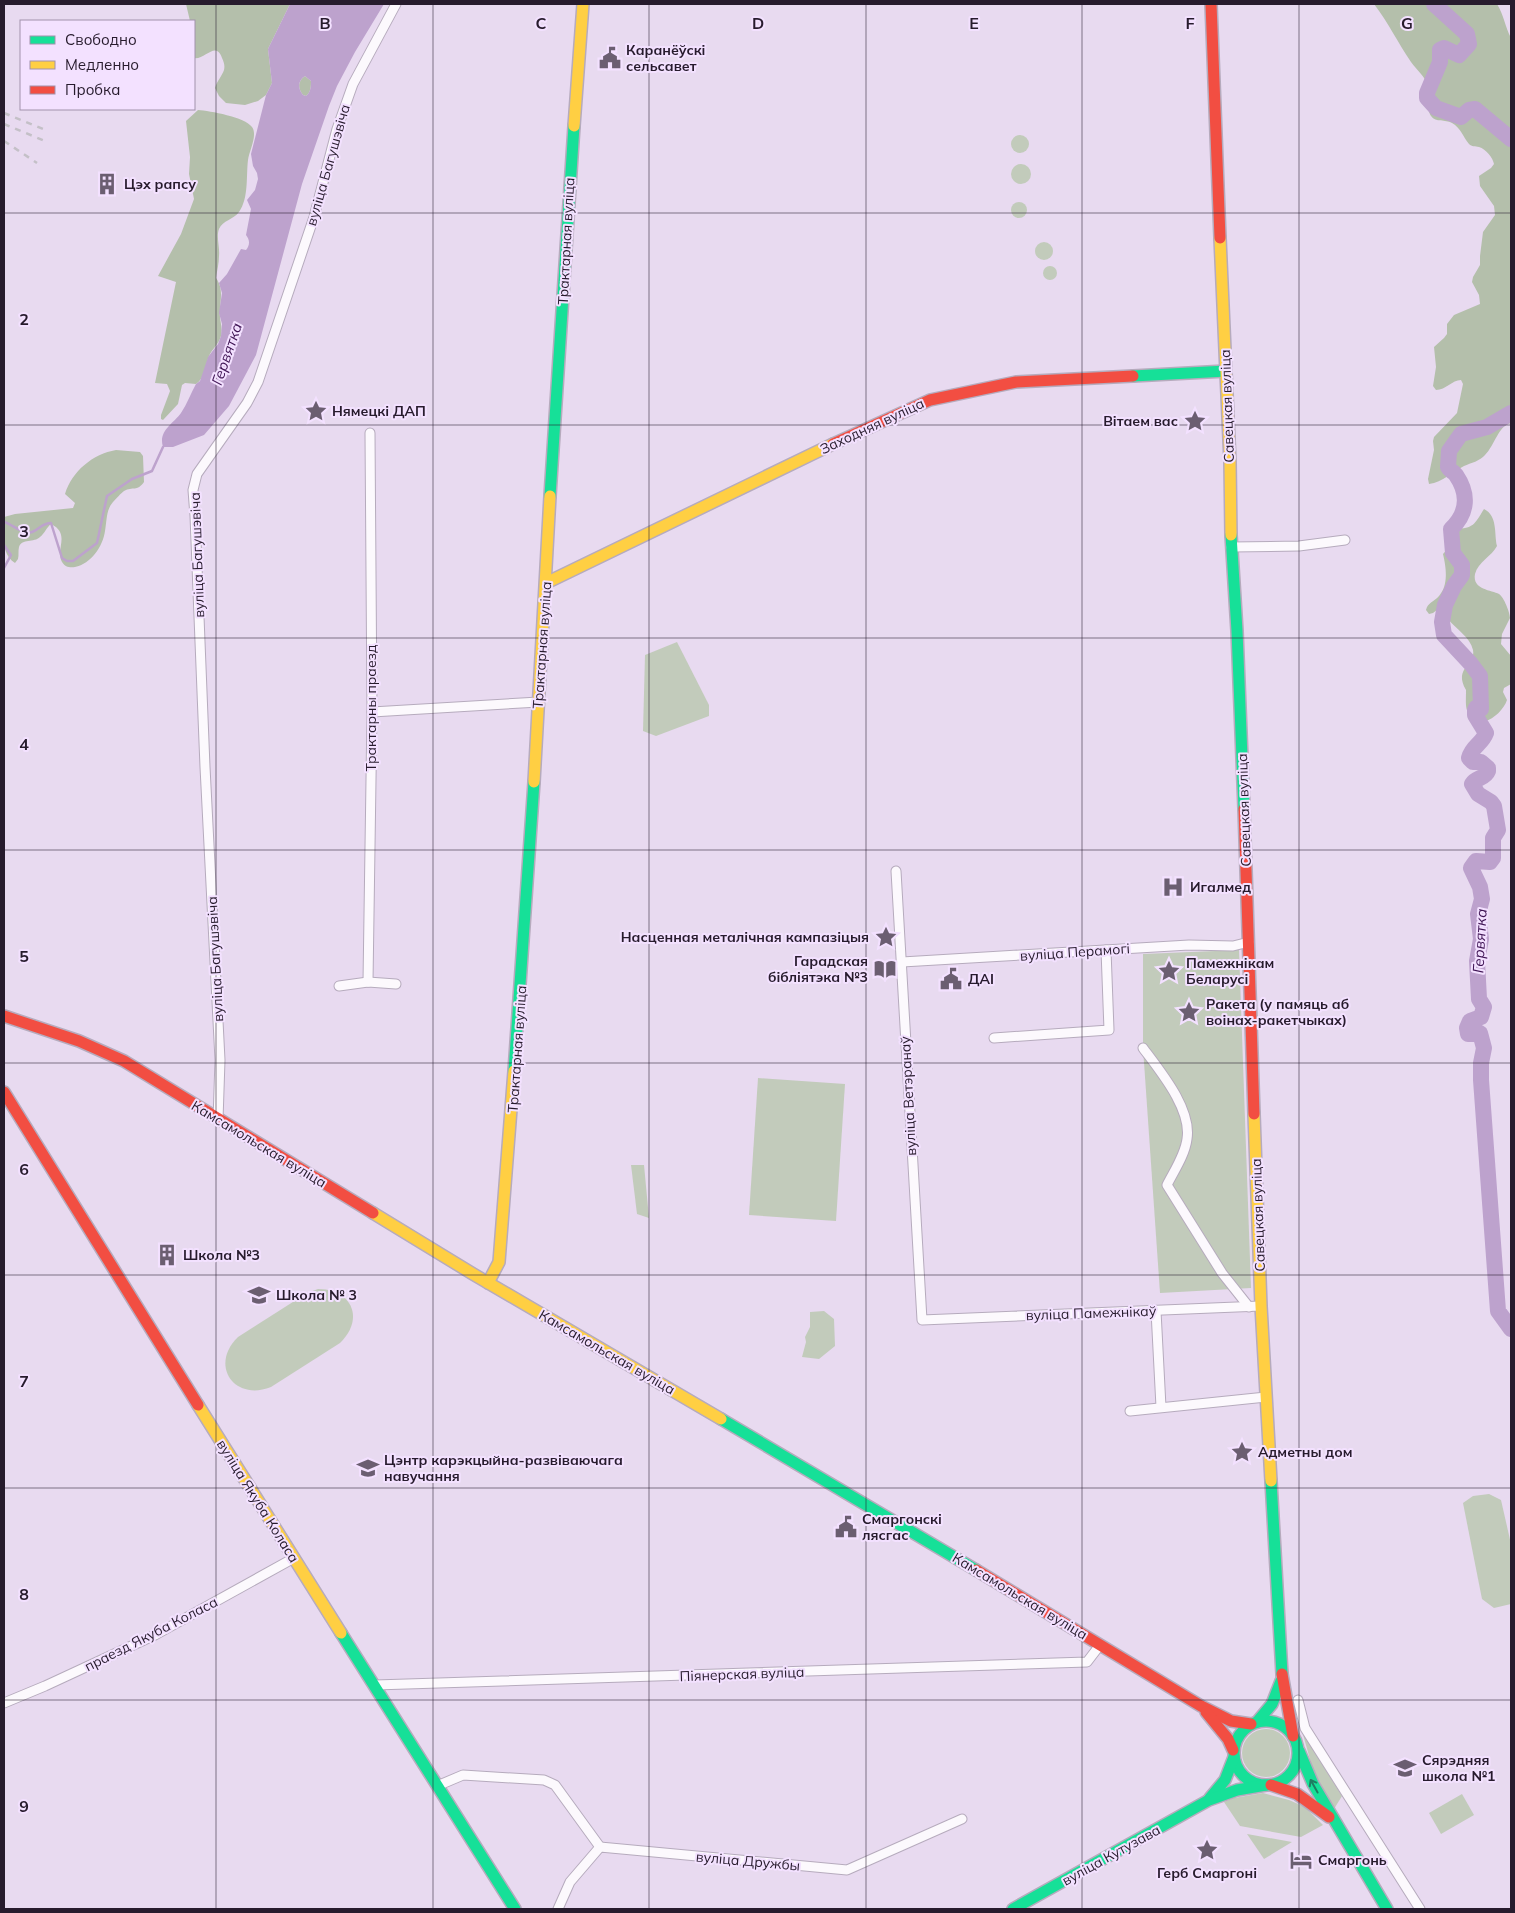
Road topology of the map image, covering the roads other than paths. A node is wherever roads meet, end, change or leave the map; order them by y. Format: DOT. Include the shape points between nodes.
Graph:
graph roads {
  1 [pos="396,4"];
  2 [pos="583,4"];
  3 [pos="1211,4"];
  4 [pos="1226,371"];
  5 [pos="370,433"];
  6 [pos="1345,540"];
  7 [pos="1231,547"];
  8 [pos="546,583"];
  9 [pos="539,702"];
  10 [pos="372,712"];
  11 [pos="896,871"];
  12 [pos="1249,942"];
  13 [pos="1106,950"];
  14 [pos="902,962"];
  15 [pos="368,982"];
  16 [pos="396,984"];
  17 [pos="338,986"];
  18 [pos="4,1016"];
  19 [pos="994,1038"];
  20 [pos="1142,1048"];
  21 [pos="4,1092"];
  22 [pos="218,1120"];
  23 [pos="488,1283"];
  24 [pos="1255,1306"];
  25 [pos="1156,1311"];
  26 [pos="922,1320"];
  27 [pos="1266,1398"];
  28 [pos="1161,1408"];
  29 [pos="1130,1411"];
  30 [pos="294,1558"];
  31 [pos="1100,1645"];
  32 [pos="1282,1676"];
  33 [pos="375,1685"];
  34 [pos="1298,1700"];
  35 [pos="4,1703"];
  36 [pos="1201,1706"];
  37 [pos="1254,1723"];
  38 [pos="1293,1736"];
  39 [pos="1298,1748"];
  40 [pos="1233,1754"];
  41 [pos="1269,1785"];
  42 [pos="437,1786"];
  43 [pos="1209,1800"];
  44 [pos="962,1819"];
  45 [pos="1335,1822"];
  46 [pos="600,1847"];
  47 [pos="515,1909"];
  48 [pos="558,1909"];
  49 [pos="1013,1909"];
  50 [pos="1387,1909"];
  51 [pos="1420,1909"];
  1 -- 22 [label="street, вуліца Багушэвіча" via="353,84 337,129 314,217 258,382 197,474 193,490 220,1060"];
  2 -- 8 [label="main road, Трактарная вуліца"];
  3 -- 4 [label="main road, Савецкая вуліца"];
  4 -- 7 [label="main road, Савецкая вуліца"];
  4 -- 8 [label="main road, Заходняя вуліца" via="1016,382 930,400"];
  5 -- 10 [label="street, Трактарны праезд"];
  6 -- 7 [label="street" via="1299,546"];
  7 -- 12 [label="main road, Савецкая вуліца"];
  8 -- 9 [label="main road, Трактарная вуліца"];
  9 -- 10 [label="street"];
  9 -- 23 [label="main road, Трактарная вуліца" via="513,1109 499,1262"];
  10 -- 15 [label="street, Трактарны праезд"];
  11 -- 14 [label="street, вуліца Ветэранаў"];
  12 -- 13 [label="street, вуліца Перамогі" via="1234,946"];
  12 -- 24 [label="main road, Савецкая вуліца"];
  13 -- 14 [label="street, вуліца Перамогі"];
  13 -- 19 [label="street" via="1109,1030"];
  14 -- 26 [label="street, вуліца Ветэранаў"];
  15 -- 16 [label="street"];
  15 -- 17 [label="street"];
  18 -- 22 [label="main road, Камсамольская вуліца" via="103,1050"];
  20 -- 24 [label="street" via="1168,1082 1186,1119 1187,1140 1166,1185 1217,1265"];
  21 -- 30 [label="main road, вуліца Якуба Коласа"];
  22 -- 23 [label="main road, Камсамольская вуліца"];
  23 -- 31 [label="main road, Камсамольская вуліца"];
  24 -- 25 [label="street, вуліца Памежнікаў"];
  24 -- 27 [label="main road, Савецкая вуліца"];
  25 -- 26 [label="street, вуліца Памежнікаў"];
  25 -- 28 [label="street"];
  27 -- 28 [label="street"];
  27 -- 32 [label="main road, Савецкая вуліца"];
  28 -- 29 [label="street"];
  30 -- 33 [label="main road, вуліца Якуба Коласа"];
  30 -- 35 [label="street, праезд Якуба Коласа" via="155,1635"];
  31 -- 33 [label="street, Піянерская вуліца" via="1087,1662"];
  31 -- 36 [label="main road, Камсамольская вуліца"];
  32 -- 37 [label="main road, Савецкая вуліца" via="1276,1698"];
  32 -- 38 [label="main road, Савецкая вуліца"];
  33 -- 42 [label="main road, вуліца Якуба Коласа"];
  34 -- 51 [label="street" via="1305,1728"];
  36 -- 37 [label="main road, Камсамольская вуліца" via="1240,1724"];
  36 -- 40 [label="main road, Камсамольская вуліца" via="1223,1732"];
  37 -- 38 [label="main road" via="1277,1722"];
  37 -- 40 [label="main road" via="1240,1734"];
  38 -- 39 [label="main road"];
  39 -- 41 [label="main road" via="1295,1768 1289,1776"];
  45 -- 39 [label="main road, one-way" via="1311,1780"];
  40 -- 41 [label="main road" via="1240,1772 1248,1779 1256,1784"];
  40 -- 43 [label="main road, вуліца Кутузава" via="1231,1771 1225,1783"];
  41 -- 43 [label="main road, вуліца Кутузава" via="1237,1790"];
  41 -- 45 [label="main road" via="1297,1794"];
  42 -- 46 [label="street" via="463,1775 544,1780 555,1785"];
  42 -- 47 [label="main road, вуліца Якуба Коласа"];
  43 -- 49 [label="main road, вуліца Кутузава"];
  44 -- 46 [label="street, вуліца Дружбы" via="847,1870"];
  45 -- 50 [label="main road"];
  46 -- 48 [label="street" via="570,1882"];
}
